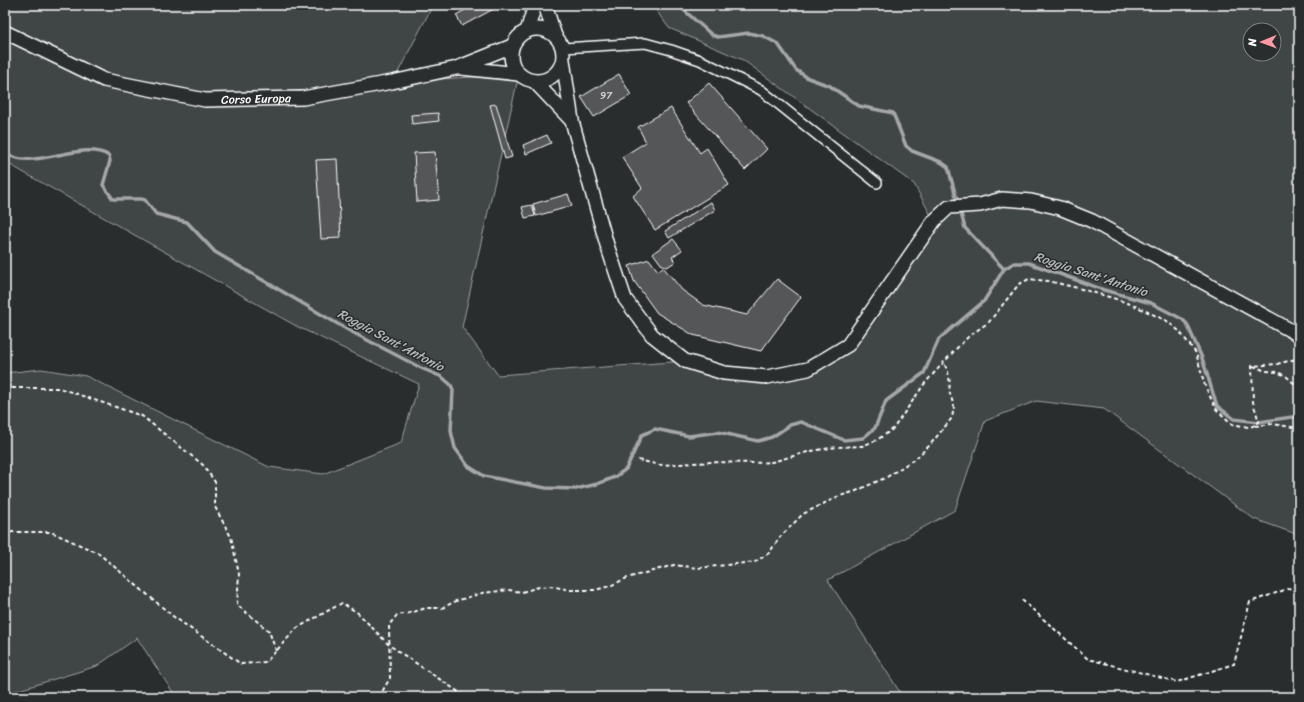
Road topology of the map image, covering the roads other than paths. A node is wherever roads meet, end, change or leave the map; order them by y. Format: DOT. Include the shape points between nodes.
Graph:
graph roads {
  1 [pos="535,5"];
  2 [pos="545,5"];
  3 [pos="527,31"];
  4 [pos="5,32"];
  5 [pos="555,36"];
  6 [pos="512,46"];
  7 [pos="563,54"];
  8 [pos="457,68"];
  9 [pos="518,74"];
  10 [pos="534,81"];
  11 [pos="572,120"];
  12 [pos="878,183"];
  13 [pos="1299,335"];
  1 -- 3 [label="main road"];
  2 -- 5 [label="main road"];
  3 -- 5 [label="main road" via="541,29"];
  3 -- 6 [label="main road" via="520,35"];
  4 -- 8 [label="main road, Corso Europa" via="104,80 205,100 303,98"];
  5 -- 7 [label="main road"];
  6 -- 8 [label="main road, Corso Europa"];
  6 -- 9 [label="main road" via="511,58"];
  7 -- 10 [label="main road" via="558,71 549,79"];
  7 -- 11 [label="main road"];
  7 -- 12 [label="street" via="645,43 700,60 761,90"];
  8 -- 9 [label="main road"];
  9 -- 10 [label="main road"];
  10 -- 11 [label="main road"];
  11 -- 13 [label="main road" via="625,299 652,335 685,361 724,373 768,377 808,369 848,345 934,221 949,207 980,205 1002,199 1031,201 1060,208 1092,221"];
}
